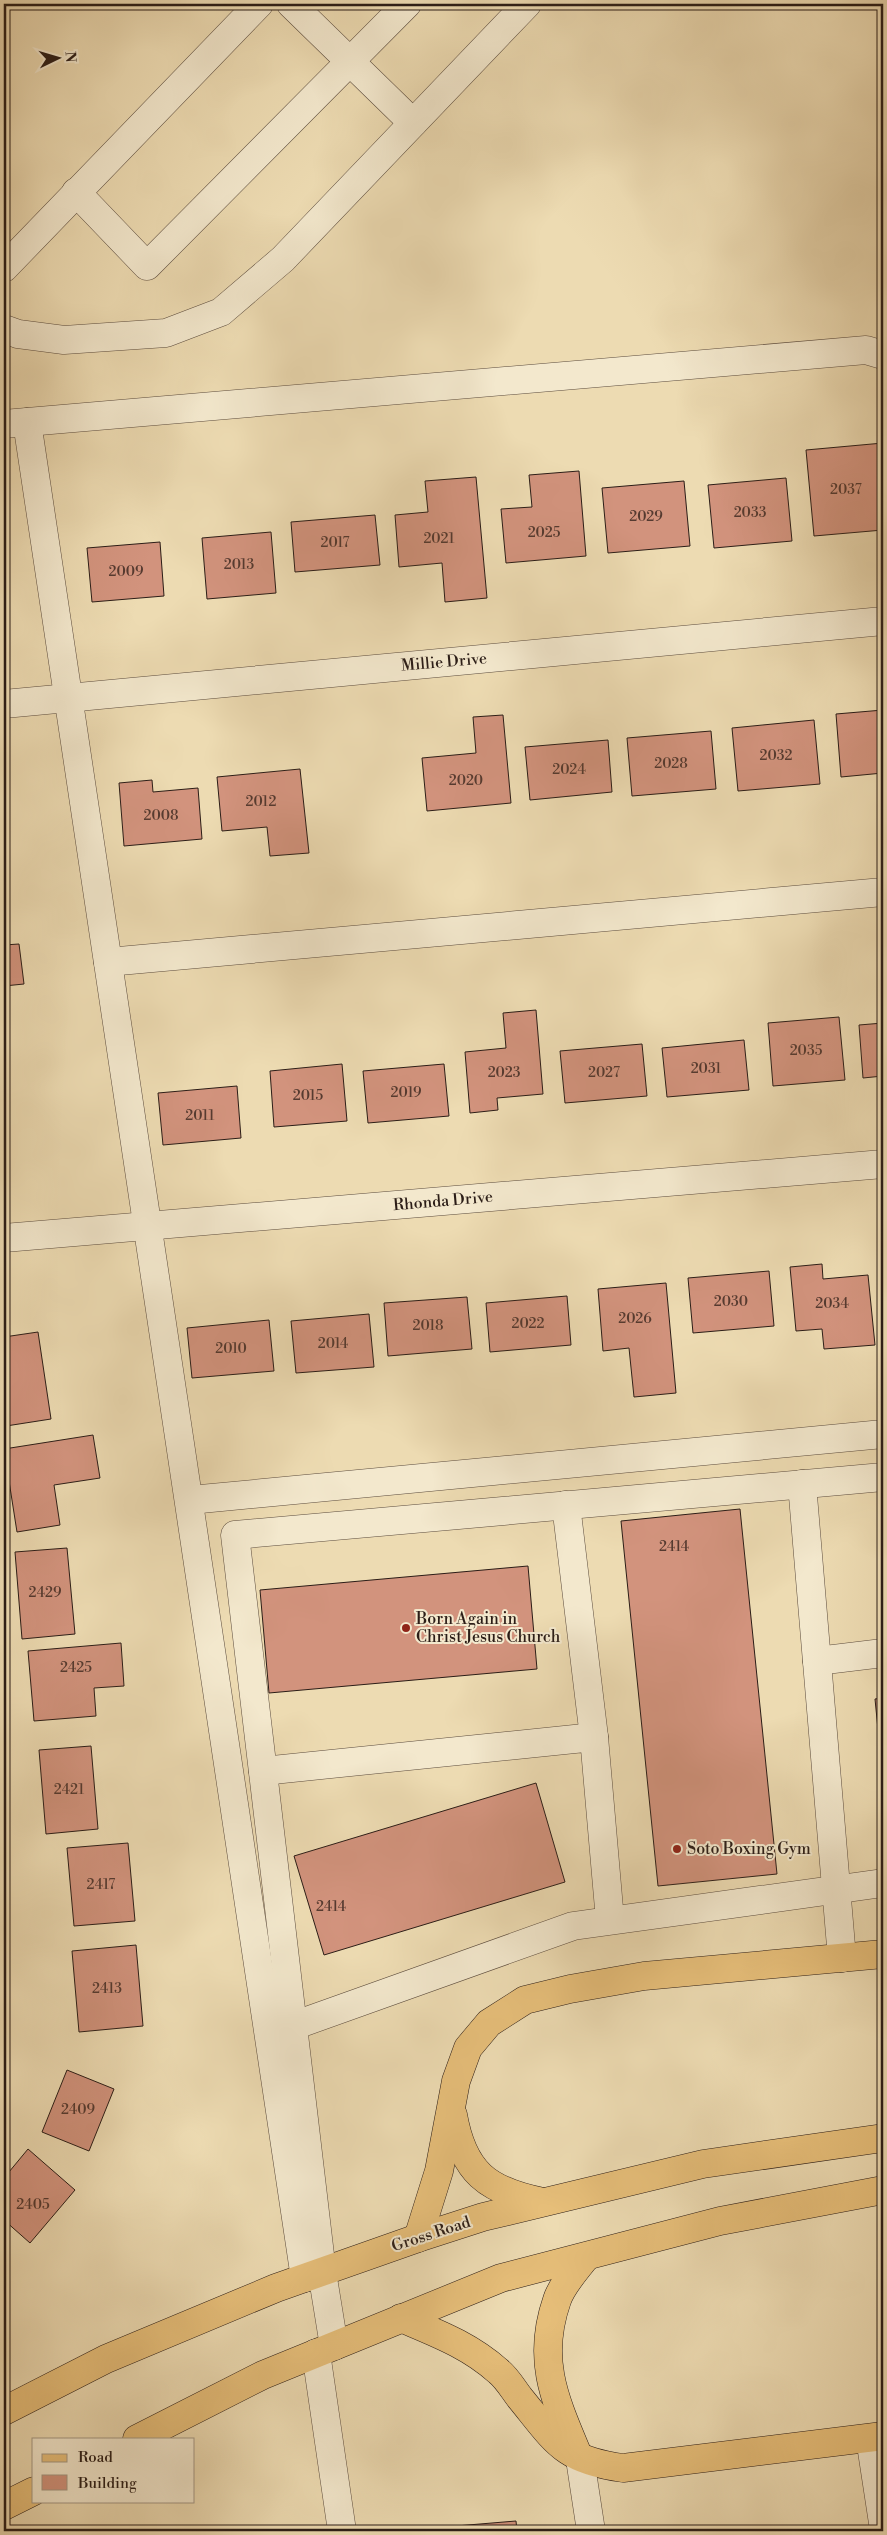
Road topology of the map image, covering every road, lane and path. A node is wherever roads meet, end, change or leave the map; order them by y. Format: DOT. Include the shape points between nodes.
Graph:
graph roads {
  1 [pos="258,4"];
  2 [pos="291,4"];
  3 [pos="407,4"];
  4 [pos="527,4"];
  5 [pos="350,62"];
  6 [pos="412,123"];
  7 [pos="76,192"];
  8 [pos="4,268"];
  9 [pos="4,329"];
  10 [pos="883,355"];
  11 [pos="15,423"];
  12 [pos="883,621"];
  13 [pos="68,698"];
  14 [pos="4,704"];
  15 [pos="883,892"];
  16 [pos="108,962"];
  17 [pos="883,1164"];
  18 [pos="148,1226"];
  19 [pos="4,1238"];
  20 [pos="883,1434"];
  21 [pos="883,1477"];
  22 [pos="802,1484"];
  23 [pos="190,1500"];
  24 [pos="566,1505"];
  25 [pos="883,1652"];
  26 [pos="817,1661"];
  27 [pos="594,1737"];
  28 [pos="263,1771"];
  29 [pos="883,1883"];
  30 [pos="837,1890"];
  31 [pos="610,1920"];
  32 [pos="883,1954"];
  33 [pos="842,1958"];
  34 [pos="293,2026"];
  35 [pos="452,2108"];
  36 [pos="883,2138"];
  37 [pos="883,2190"];
  38 [pos="545,2202"];
  39 [pos="418,2238"];
  40 [pos="585,2258"];
  41 [pos="313,2275"];
  42 [pos="401,2318"];
  43 [pos="325,2350"];
  44 [pos="4,2411"];
  45 [pos="877,2437"];
  46 [pos="138,2438"];
  47 [pos="580,2459"];
  48 [pos="32,2492"];
  49 [pos="4,2506"];
  50 [pos="883,2522"];
  51 [pos="342,2531"];
  52 [pos="591,2531"];
  1 -- 7 [label="street"];
  2 -- 5 [label="street"];
  3 -- 5 [label="street"];
  4 -- 6 [label="street"];
  5 -- 6 [label="street"];
  5 -- 7 [label="street" via="147,266"];
  6 -- 9 [label="street" via="283,259 221,312 166,333 64,340"];
  7 -- 8 [label="street"];
  10 -- 11 [label="street" via="866,350"];
  11 -- 13 [label="street"];
  12 -- 13 [label="street, Millie Drive"];
  13 -- 14 [label="street, Millie Drive"];
  13 -- 16 [label="street"];
  15 -- 16 [label="street"];
  16 -- 18 [label="street"];
  17 -- 18 [label="street, Rhonda Drive"];
  18 -- 19 [label="street, Rhonda Drive"];
  18 -- 23 [label="street"];
  20 -- 23 [label="street"];
  21 -- 22 [label="street"];
  22 -- 24 [label="street"];
  22 -- 26 [label="street"];
  23 -- 41 [label="street"];
  24 -- 27 [label="street"];
  24 -- 28 [label="street" via="235,1535"];
  25 -- 26 [label="street"];
  26 -- 30 [label="street"];
  27 -- 28 [label="street"];
  27 -- 31 [label="street"];
  28 -- 34 [label="street"];
  29 -- 30 [label="street"];
  30 -- 31 [label="street"];
  30 -- 33 [label="street"];
  31 -- 34 [label="street" via="573,1926"];
  32 -- 33 [label="main road"];
  33 -- 35 [label="main road" via="644,1976 570,1988 525,2000 489,2023 468,2048 456,2081"];
  34 -- 41 [label="street"];
  35 -- 38 [label="main road" via="465,2156 488,2184 517,2197"];
  35 -- 39 [label="main road" via="439,2171"];
  36 -- 38 [label="main road, Gross Road" via="703,2164"];
  37 -- 40 [label="main road" via="720,2220"];
  38 -- 39 [label="main road, Gross Road"];
  39 -- 41 [label="main road, Gross Road"];
  40 -- 42 [label="main road" via="501,2278"];
  40 -- 47 [label="main road" via="558,2298 548,2336 549,2377 558,2408"];
  41 -- 43 [label="street"];
  41 -- 44 [label="main road, Gross Road" via="106,2358"];
  42 -- 43 [label="main road"];
  42 -- 47 [label="main road" via="464,2345 500,2372 555,2441"];
  43 -- 46 [label="main road" via="263,2375"];
  43 -- 51 [label="street"];
  45 -- 47 [label="main road" via="623,2468 596,2465"];
  45 -- 50 [label="street"];
  47 -- 52 [label="street"];
  48 -- 49 [label="main road"];
}
